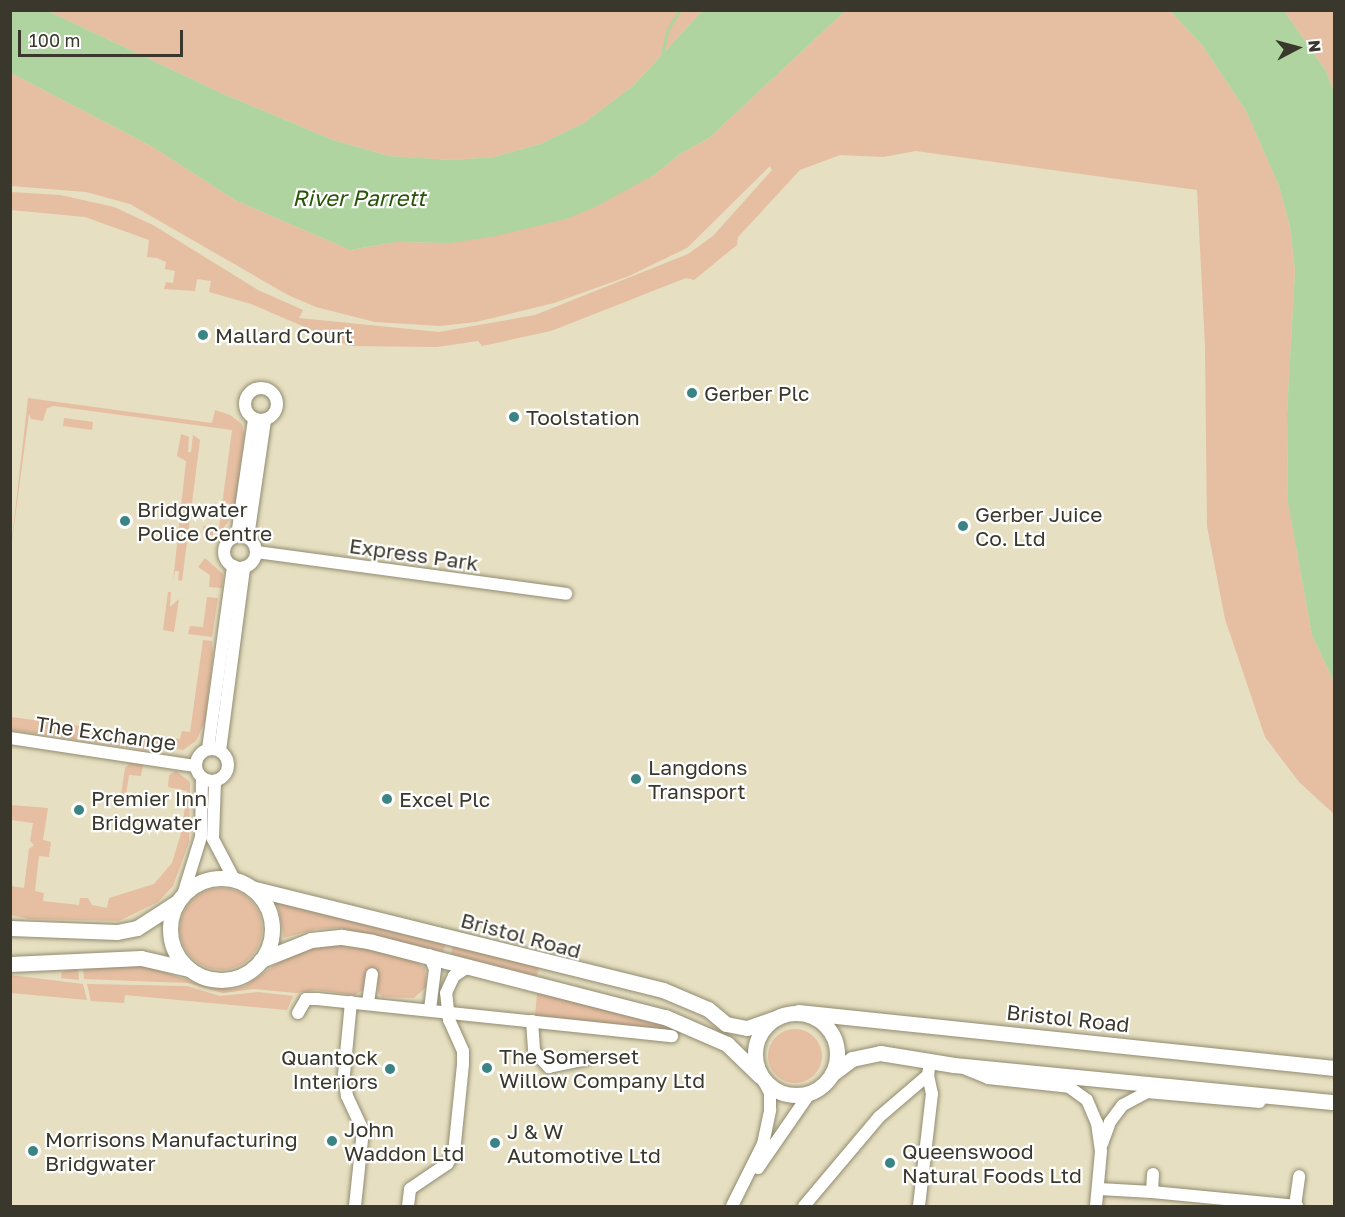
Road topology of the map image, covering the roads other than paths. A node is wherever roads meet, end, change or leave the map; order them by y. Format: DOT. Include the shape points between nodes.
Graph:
graph roads {
  1 [pos="259,420"];
  2 [pos="242,537"];
  3 [pos="257,552"];
  4 [pos="239,567"];
  5 [pos="566,594"];
  6 [pos="10,738"];
  7 [pos="214,750"];
  8 [pos="195,766"];
  9 [pos="209,780"];
  10 [pos="234,879"];
  11 [pos="251,888"];
  12 [pos="180,898"];
  13 [pos="10,928"];
  14 [pos="429,955"];
  15 [pos="261,960"];
  16 [pos="10,964"];
  17 [pos="469,966"];
  18 [pos="189,969"];
  19 [pos="372,974"];
  20 [pos="351,1002"];
  21 [pos="368,1003"];
  22 [pos="430,1009"];
  23 [pos="449,1011"];
  24 [pos="798,1012"];
  25 [pos="298,1013"];
  26 [pos="773,1019"];
  27 [pos="532,1021"];
  28 [pos="672,1036"];
  29 [pos="586,1059"];
  30 [pos="954,1065"];
  31 [pos="929,1068"];
  32 [pos="1335,1068"];
  33 [pos="832,1074"];
  34 [pos="762,1078"];
  35 [pos="810,1093"];
  36 [pos="1312,1100"];
  37 [pos="1335,1101"];
  38 [pos="1101,1150"];
  39 [pos="1153,1174"];
  40 [pos="1299,1176"];
  41 [pos="1099,1189"];
  42 [pos="1152,1192"];
  43 [pos="740,1194"];
  44 [pos="355,1206"];
  45 [pos="408,1206"];
  46 [pos="732,1206"];
  47 [pos="804,1206"];
  48 [pos="919,1206"];
  49 [pos="1096,1206"];
  50 [pos="1296,1206"];
  1 -- 2 [label="street"];
  2 -- 3 [label="street"];
  2 -- 4 [label="street" via="228,542 224,551"];
  3 -- 4 [label="street" via="253,562"];
  3 -- 5 [label="street, Express Park"];
  4 -- 7 [label="street"];
  6 -- 8 [label="street, The Exchange"];
  7 -- 8 [label="street" via="199,756"];
  7 -- 9 [label="street" via="228,768"];
  8 -- 9 [label="street"];
  9 -- 10 [label="street" via="213,839"];
  9 -- 12 [label="street" via="201,837"];
  10 -- 11 [label="main road"];
  10 -- 12 [label="main road" via="206,880"];
  11 -- 15 [label="main road" via="270,916 271,939"];
  11 -- 26 [label="main road, Bristol Road" via="663,990 708,1010 726,1024 747,1028"];
  12 -- 13 [label="main road" via="137,928 117,932"];
  12 -- 18 [label="main road" via="170,925 171,938"];
  14 -- 15 [label="main road, Bristol Road" via="342,937 311,940"];
  14 -- 17 [label="main road, Bristol Road"];
  14 -- 22 [label="street" via="435,969"];
  15 -- 18 [label="main road" via="233,979 210,979"];
  16 -- 18 [label="main road" via="141,958"];
  17 -- 23 [label="street" via="448,984"];
  17 -- 34 [label="main road, Bristol Road" via="691,1027 740,1053"];
  19 -- 21 [label="street"];
  20 -- 21 [label="street"];
  20 -- 25 [label="street" via="306,999"];
  20 -- 44 [label="street" via="344,1075 347,1096 363,1130"];
  21 -- 22 [label="street"];
  22 -- 23 [label="street"];
  23 -- 27 [label="street"];
  23 -- 45 [label="street" via="463,1064 453,1153 447,1164 410,1189"];
  24 -- 26 [label="main road"];
  24 -- 32 [label="main road, Bristol Road"];
  24 -- 33 [label="main road" via="817,1019 832,1034 837,1054"];
  26 -- 34 [label="main road" via="756,1043"];
  27 -- 28 [label="street"];
  27 -- 29 [label="street" via="534,1051 549,1067"];
  30 -- 31 [label="main road"];
  30 -- 36 [label="main road"];
  30 -- 38 [label="street" via="988,1078 1078,1092 1093,1109"];
  31 -- 33 [label="main road" via="868,1054 852,1059"];
  31 -- 47 [label="street" via="879,1117"];
  31 -- 48 [label="street" via="932,1094"];
  33 -- 35 [label="main road"];
  34 -- 35 [label="main road" via="785,1094"];
  34 -- 43 [label="street" via="770,1093 768,1122 761,1150"];
  35 -- 43 [label="street"];
  36 -- 37 [label="main road"];
  36 -- 38 [label="street" via="1288,1104 1147,1092 1123,1105 1110,1122"];
  38 -- 41 [label="street"];
  39 -- 42 [label="street"];
  40 -- 50 [label="street"];
  41 -- 42 [label="street"];
  41 -- 49 [label="street"];
  42 -- 50 [label="street"];
  43 -- 46 [label="street"];
}
